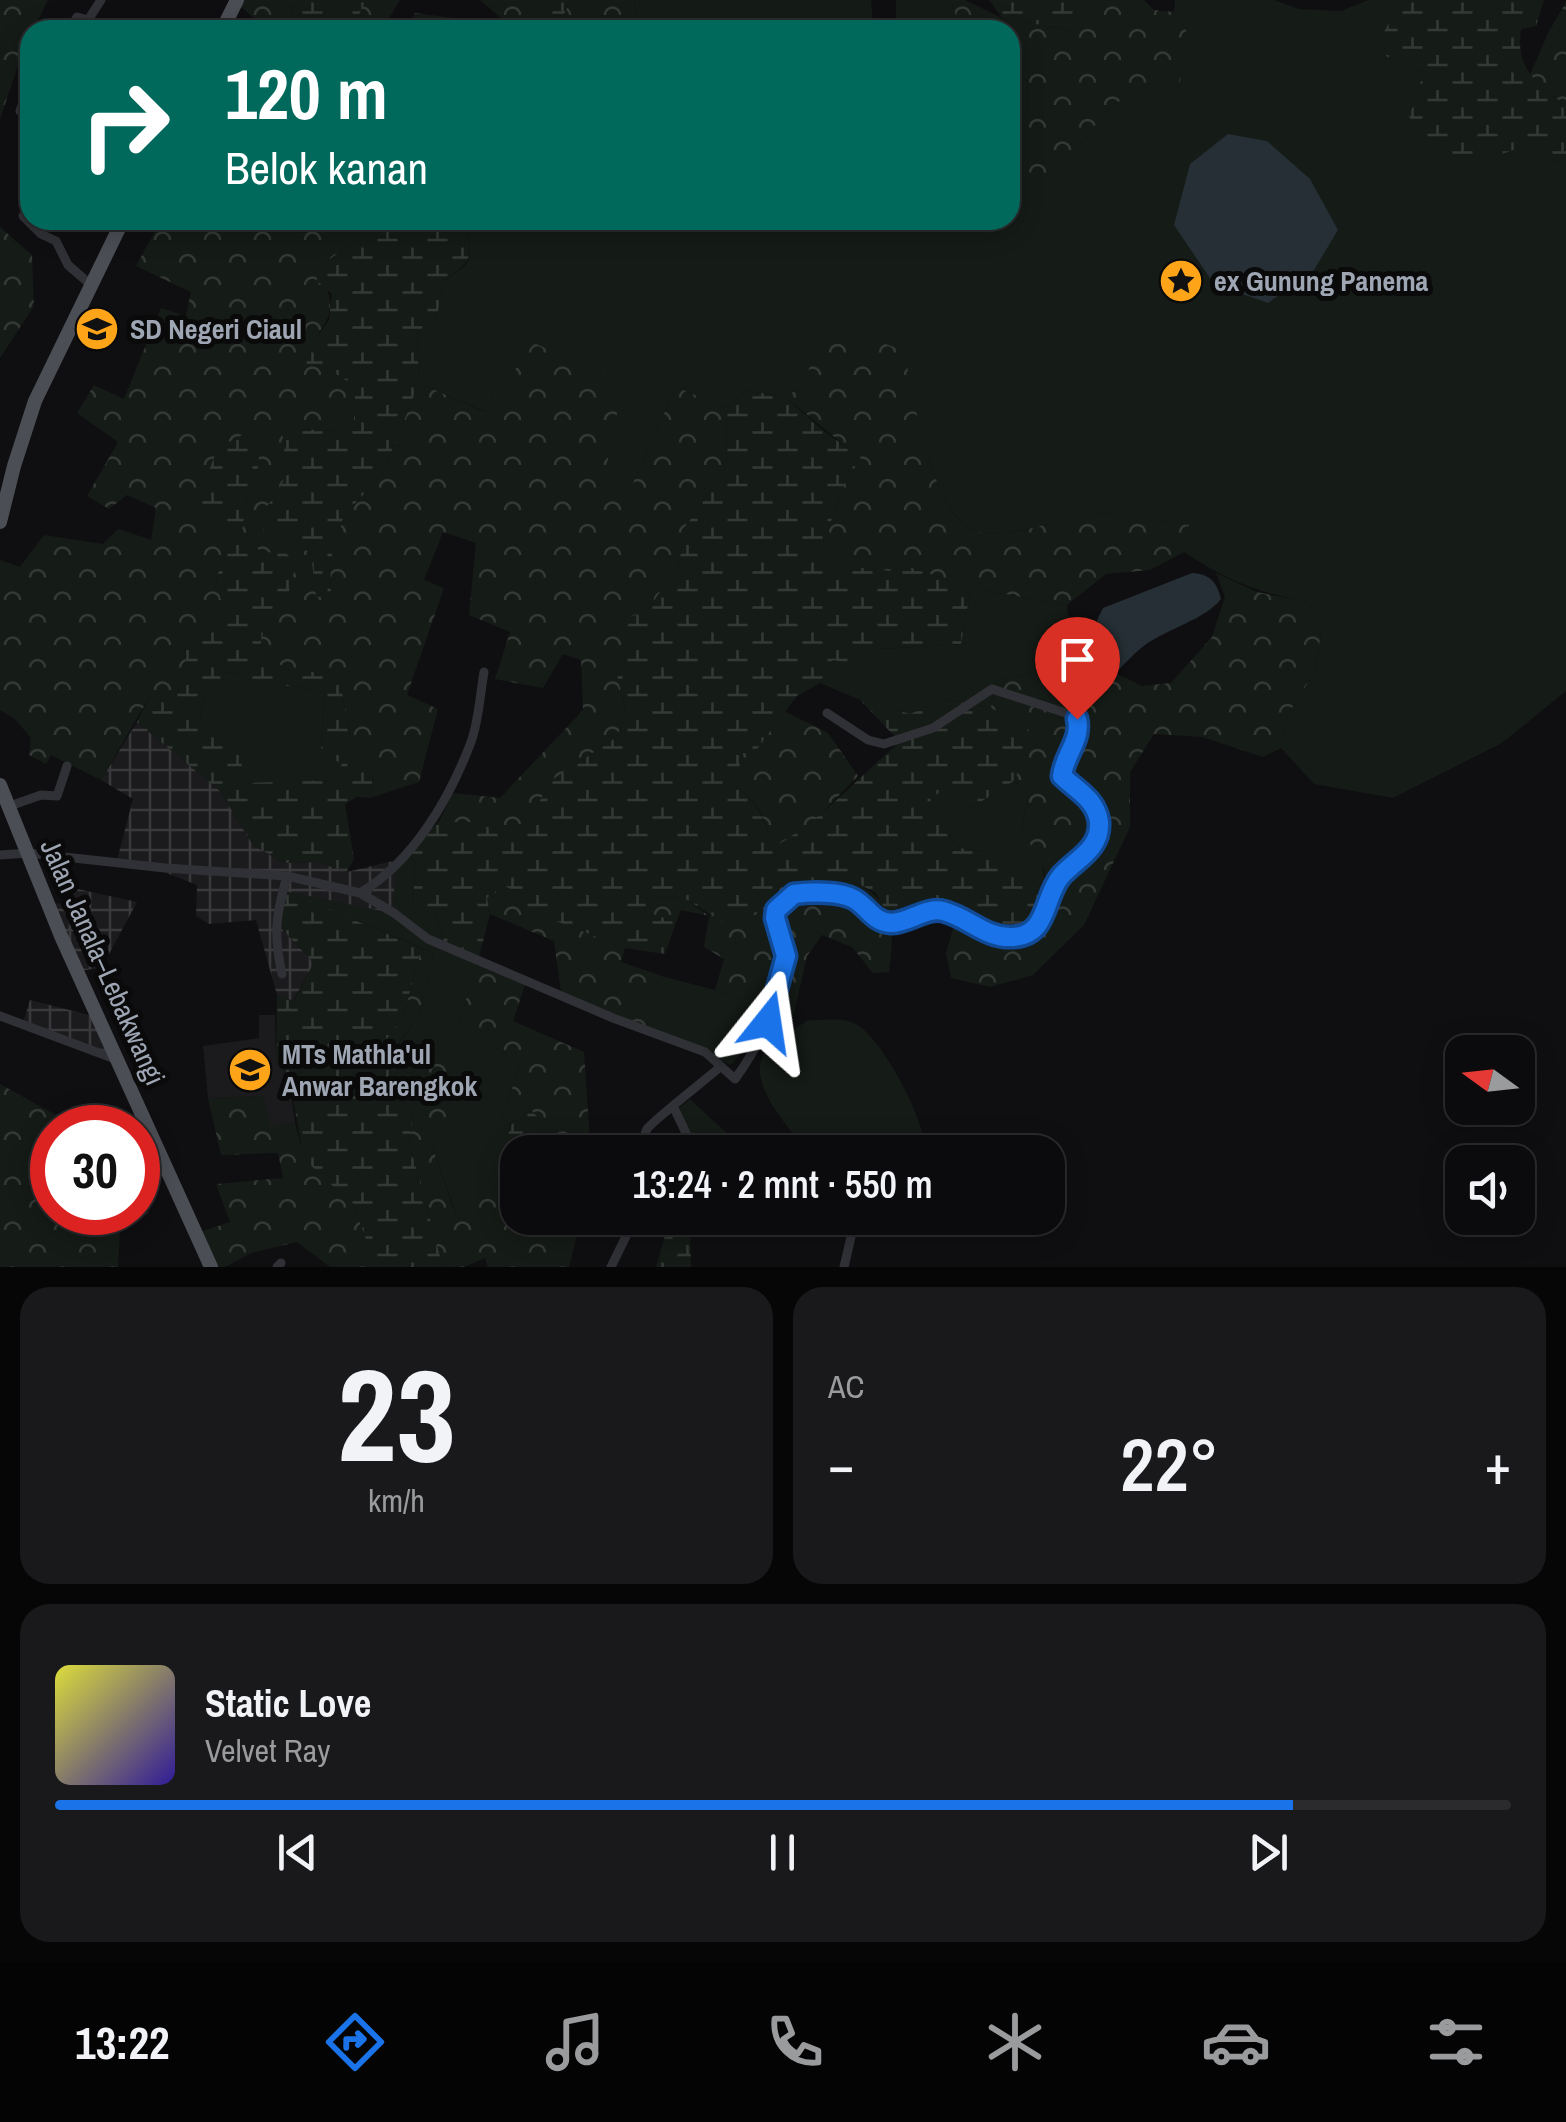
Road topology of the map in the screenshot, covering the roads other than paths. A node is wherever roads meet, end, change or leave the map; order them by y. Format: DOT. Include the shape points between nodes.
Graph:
graph roads {
  1 [pos="37,230"];
  2 [pos="118,230"];
  3 [pos="90,285"];
  4 [pos="0,522"];
  5 [pos="484,672"];
  6 [pos="826,713"];
  7 [pos="67,766"];
  8 [pos="0,785"];
  9 [pos="7,807"];
  10 [pos="28,853"];
  11 [pos="0,855"];
  12 [pos="288,876"];
  13 [pos="360,893"];
  14 [pos="282,974"];
  15 [pos="0,1016"];
  16 [pos="118,1060"];
  17 [pos="720,1067"];
  18 [pos="674,1108"];
  19 [pos="646,1135"];
  20 [pos="687,1135"];
  21 [pos="627,1235"];
  22 [pos="851,1235"];
  23 [pos="211,1267"];
  24 [pos="611,1267"];
  25 [pos="844,1267"];
  1 -- 3 [label="street" via="56,241 68,265"];
  2 -- 3 [label="main road"];
  3 -- 4 [label="main road" via="35,400"];
  5 -- 13 [label="street" via="470,743 445,795 393,868"];
  6 -- 17 [label="street" via="884,744 933,728 992,689 1072,714 1079,728 1062,776 1094,808 1099,834 1060,878 1037,928 1019,937 990,934 940,910 891,923 847,896 787,898 775,918 786,956 768,1022 734,1079"];
  7 -- 9 [label="street" via="57,796"];
  8 -- 9 [label="main road, Jalan Janala–Lebakwangi"];
  9 -- 10 [label="main road, Jalan Janala–Lebakwangi"];
  10 -- 11 [label="street"];
  10 -- 12 [label="street"];
  10 -- 16 [label="main road, Jalan Janala–Lebakwangi"];
  12 -- 13 [label="street"];
  12 -- 14 [label="street" via="274,937"];
  13 -- 17 [label="street" via="428,940 705,1052"];
  15 -- 16 [label="street"];
  16 -- 23 [label="main road, Jalan Janala–Lebakwangi"];
  17 -- 18 [label="street"];
  18 -- 19 [label="street" via="654,1120"];
  18 -- 20 [label="street"];
  21 -- 24 [label="street"];
  22 -- 25 [label="street"];
}
